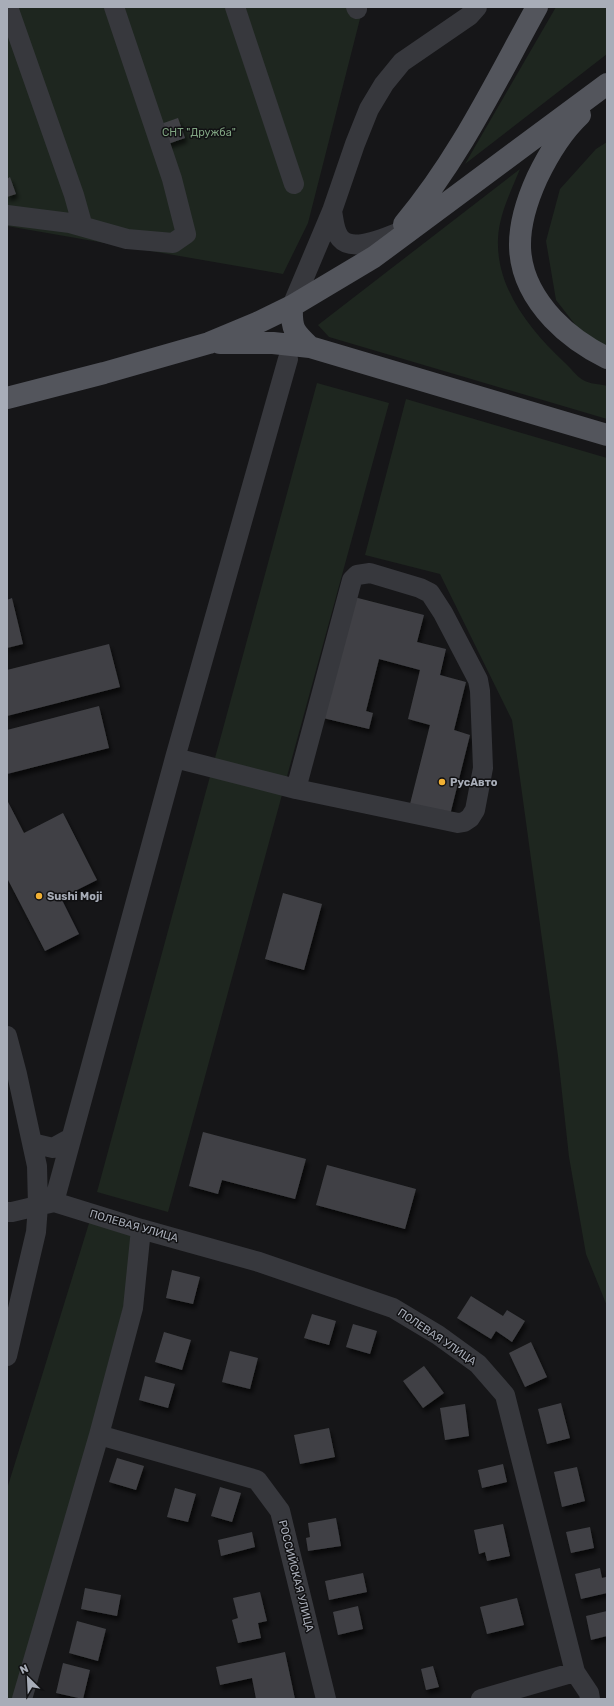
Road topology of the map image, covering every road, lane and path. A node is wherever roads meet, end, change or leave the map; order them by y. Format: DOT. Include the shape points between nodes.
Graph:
graph roads {
  1 [pos="8,7"];
  2 [pos="114,7"];
  3 [pos="235,7"];
  4 [pos="477,7"];
  5 [pos="537,7"];
  6 [pos="607,84"];
  7 [pos="607,91"];
  8 [pos="294,184"];
  9 [pos="332,212"];
  10 [pos="7,215"];
  11 [pos="70,223"];
  12 [pos="397,233"];
  13 [pos="374,257"];
  14 [pos="292,306"];
  15 [pos="209,343"];
  16 [pos="310,347"];
  17 [pos="607,358"];
  18 [pos="288,359"];
  19 [pos="7,398"];
  20 [pos="607,435"];
  21 [pos="175,758"];
  22 [pos="296,789"];
  23 [pos="7,1036"];
  24 [pos="71,1138"];
  25 [pos="32,1143"];
  26 [pos="46,1204"];
  27 [pos="7,1212"];
  28 [pos="141,1229"];
  29 [pos="7,1356"];
  30 [pos="99,1434"];
  31 [pos="575,1672"];
  32 [pos="22,1699"];
  33 [pos="326,1699"];
  34 [pos="481,1699"];
  35 [pos="590,1699"];
  1 -- 11 [label="street" via="74,194 81,220"];
  2 -- 11 [label="street" via="172,179 186,234 172,244 127,239"];
  3 -- 8 [label="street"];
  4 -- 9 [label="street" via="469,16 402,62 384,84 369,109"];
  5 -- 12 [label="main road" via="454,155 436,184"];
  6 -- 13 [label="main road"];
  7 -- 17 [label="main road" via="578,117 551,151 525,208 519,244 525,279 541,305 559,326"];
  9 -- 12 [label="street" via="341,240 351,244 368,244"];
  9 -- 14 [label="street"];
  10 -- 11 [label="street"];
  12 -- 13 [label="main road"];
  13 -- 14 [label="main road"];
  14 -- 15 [label="main road"];
  14 -- 16 [label="main road" via="296,334"];
  15 -- 16 [label="main road" via="274,343"];
  15 -- 19 [label="main road"];
  16 -- 20 [label="main road"];
  18 -- 21 [label="street"];
  21 -- 22 [label="street"];
  21 -- 24 [label="street"];
  22 -- 22 [label="street" via="352,580 357,575 370,573 420,588 430,594 443,613 478,680 480,691 483,768 475,810 470,818 458,823"];
  23 -- 25 [label="street" via="18,1074"];
  24 -- 25 [label="street" via="53,1148"];
  24 -- 26 [label="street"];
  25 -- 26 [label="street"];
  26 -- 27 [label="street"];
  26 -- 28 [label="street, ПОЛЕВАЯ УЛИЦА"];
  26 -- 29 [label="street" via="36,1232"];
  28 -- 30 [label="street" via="133,1308"];
  28 -- 31 [label="street, ПОЛЕВАЯ УЛИЦА" via="259,1262 393,1308 438,1335 478,1364 505,1394"];
  30 -- 32 [label="street"];
  30 -- 33 [label="street, РОССИЙСКАЯ УЛИЦА" via="257,1480 280,1511"];
  31 -- 34 [label="street"];
  31 -- 35 [label="street, ПОЛЕВАЯ УЛИЦА" via="589,1693"];
}
